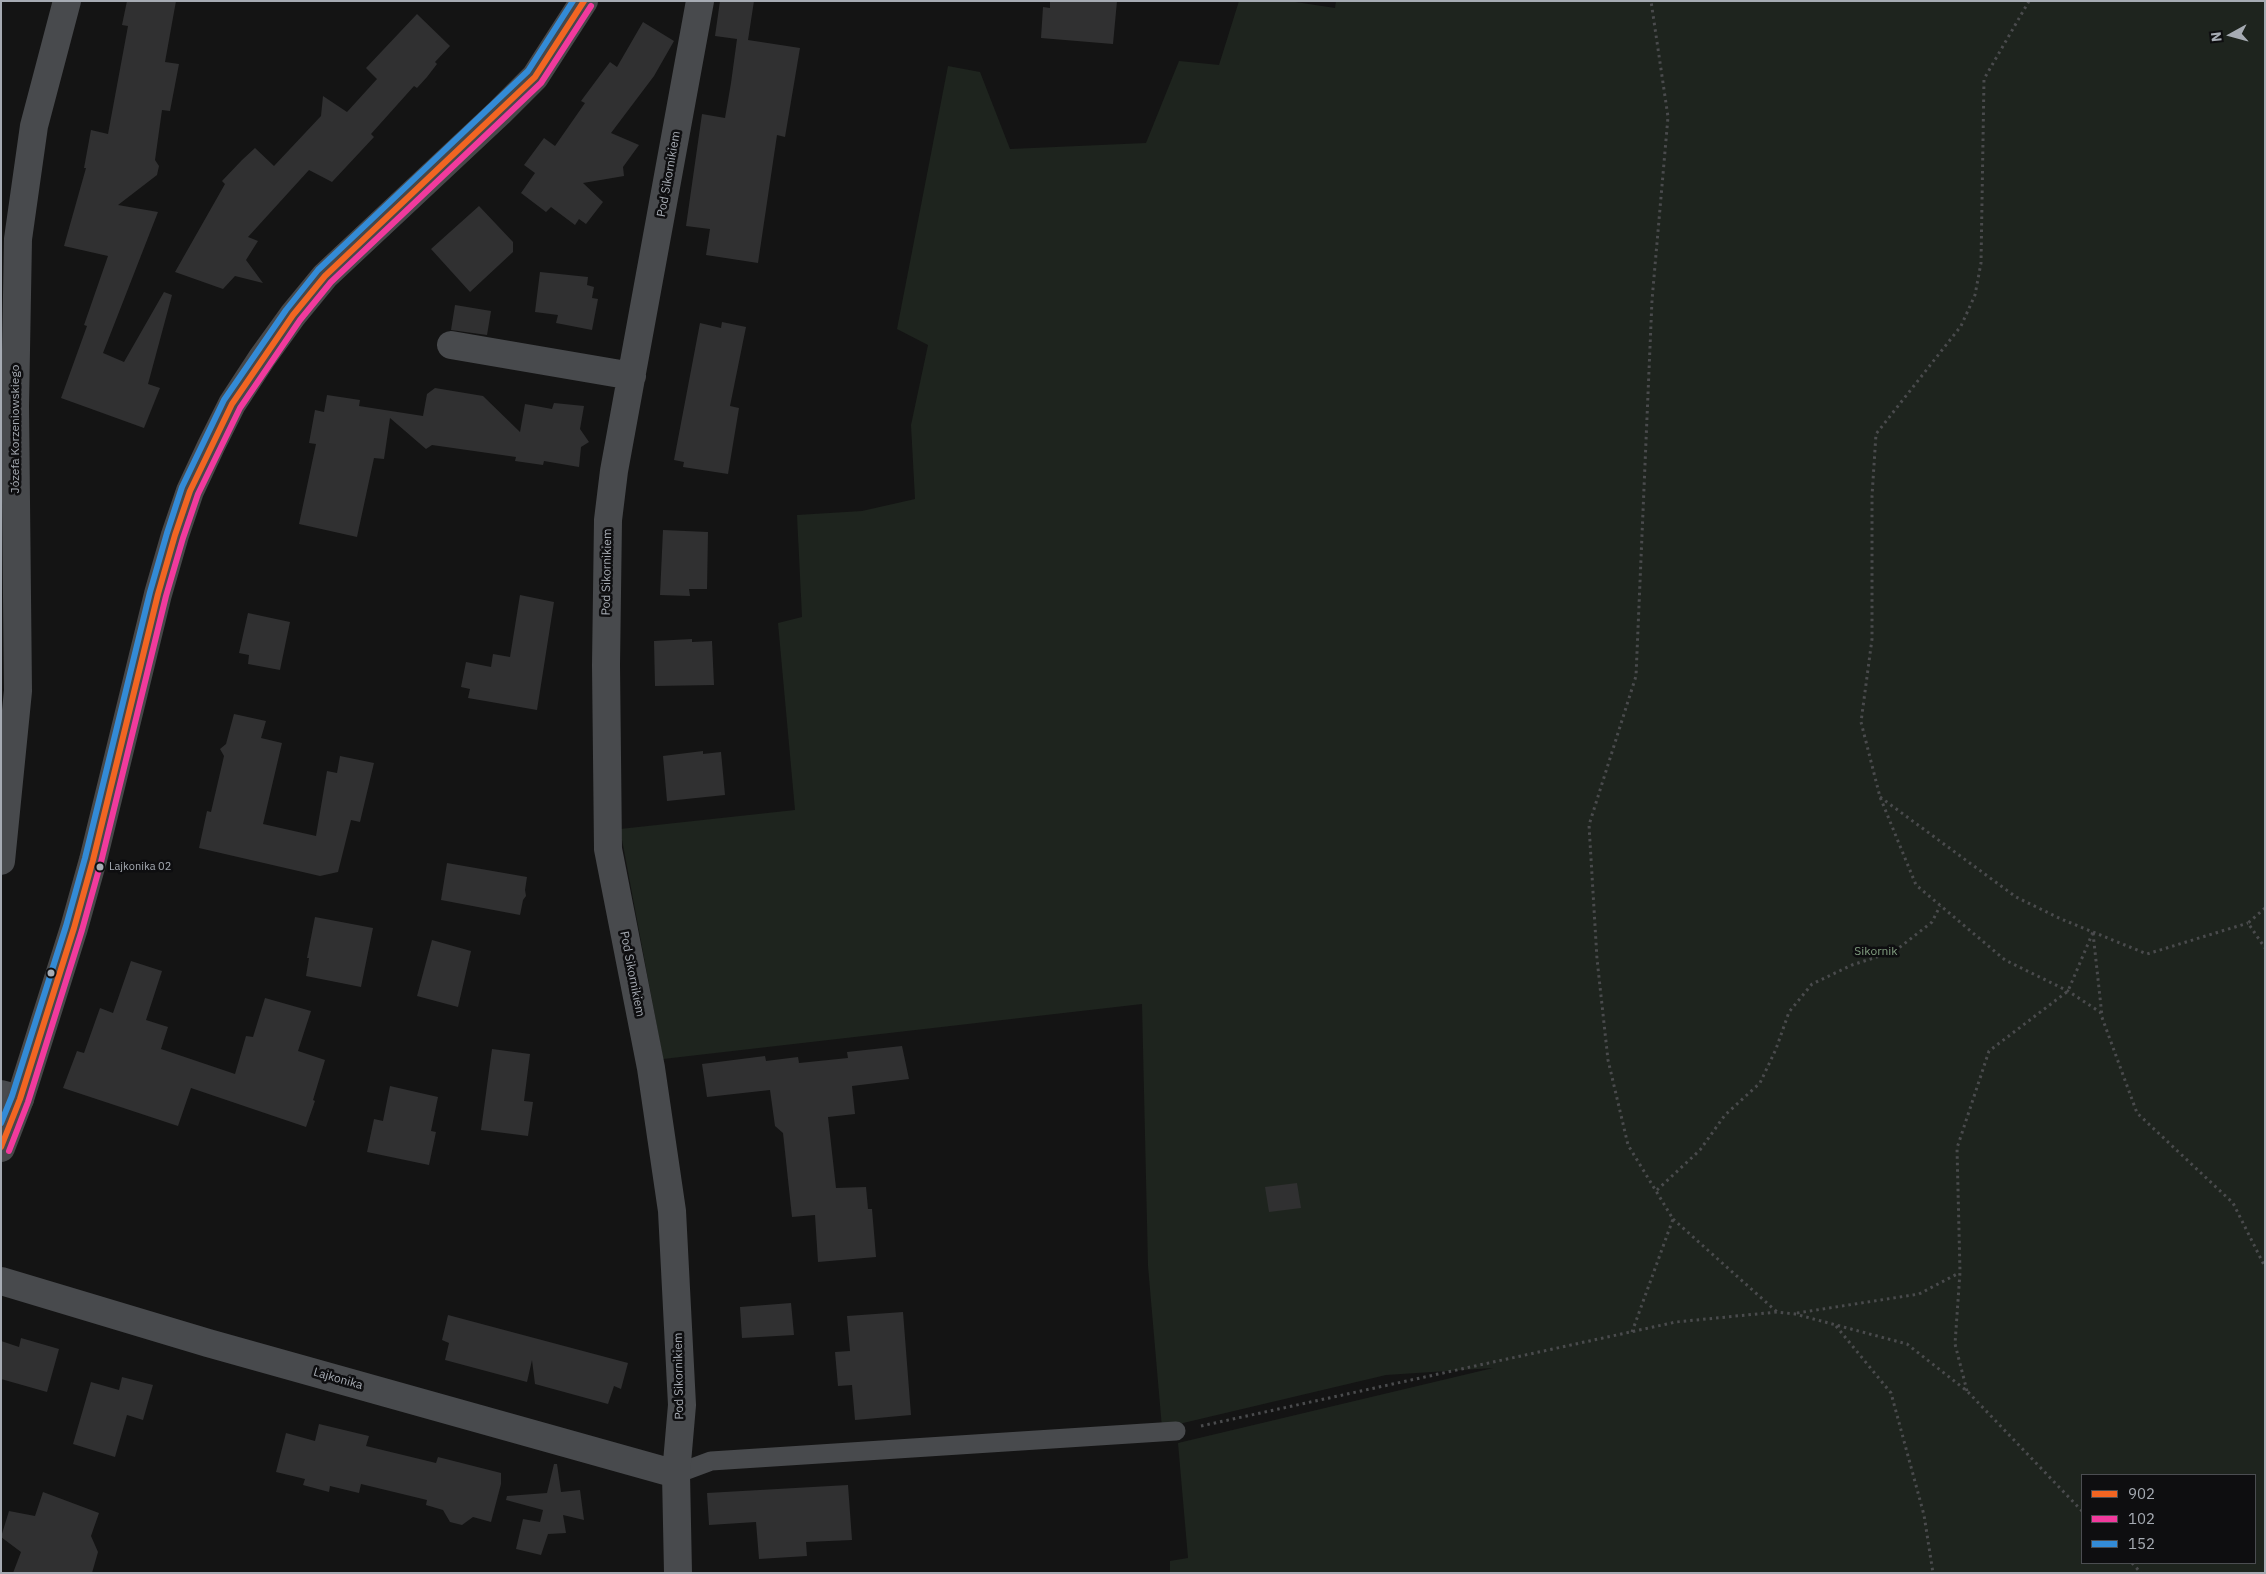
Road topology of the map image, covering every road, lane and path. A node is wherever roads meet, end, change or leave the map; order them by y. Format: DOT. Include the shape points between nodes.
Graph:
graph roads {
  1 [pos="67,1"];
  2 [pos="584,1"];
  3 [pos="700,1"];
  4 [pos="1651,1"];
  5 [pos="2029,1"];
  6 [pos="451,345"];
  7 [pos="632,376"];
  8 [pos="1880,797"];
  9 [pos="1,861"];
  10 [pos="1940,906"];
  11 [pos="2265,908"];
  12 [pos="2248,923"];
  13 [pos="2093,932"];
  14 [pos="2265,948"];
  15 [pos="2068,991"];
  16 [pos="2103,1019"];
  17 [pos="11,1097"];
  18 [pos="1,1148"];
  19 [pos="1657,1190"];
  20 [pos="1673,1219"];
  21 [pos="2265,1267"];
  22 [pos="1960,1272"];
  23 [pos="1,1281"];
  24 [pos="1777,1312"];
  25 [pos="1795,1314"];
  26 [pos="1835,1325"];
  27 [pos="1632,1332"];
  28 [pos="1967,1390"];
  29 [pos="1176,1431"];
  30 [pos="676,1474"];
  31 [pos="2081,1510"];
  32 [pos="678,1573"];
  33 [pos="1933,1573"];
  1 -- 9 [label="street, Józefa Korzeniowskiego" via="34,126 18,238 15,406 18,692"];
  2 -- 17 [label="street" via="535,77 372,230 292,315 232,404 190,491 160,586 91,869 54,998"];
  3 -- 7 [label="street, Pod Sikornikiem"];
  4 -- 19 [label="path" via="1668,117 1652,300 1636,676 1589,825 1597,959 1608,1060 1628,1145"];
  5 -- 8 [label="path" via="1984,80 1981,263 1975,295 1961,326 1876,434 1872,502 1872,639 1861,722"];
  6 -- 7 [label="street"];
  7 -- 30 [label="street, Pod Sikornikiem" via="608,520 608,849 651,1068 672,1211 682,1405"];
  8 -- 10 [label="path" via="1916,885"];
  8 -- 13 [label="path" via="2016,897"];
  10 -- 15 [label="path" via="2005,960"];
  10 -- 19 [label="path" via="1932,922 1894,951 1852,965 1812,984 1790,1012 1760,1083 1725,1114 1700,1150"];
  11 -- 12 [label="path"];
  12 -- 13 [label="path" via="2147,954"];
  12 -- 14 [label="path"];
  13 -- 15 [label="path"];
  13 -- 16 [label="path"];
  15 -- 16 [label="path" via="2100,1012"];
  15 -- 22 [label="path" via="1989,1051 1957,1148"];
  16 -- 21 [label="path" via="2137,1113 2233,1203"];
  17 -- 18 [label="street"];
  19 -- 20 [label="path"];
  20 -- 24 [label="path"];
  20 -- 27 [label="path"];
  22 -- 25 [label="path" via="1919,1294"];
  22 -- 28 [label="path" via="1955,1344"];
  23 -- 30 [label="street, Lajkonika" via="208,1343"];
  24 -- 25 [label="path"];
  24 -- 27 [label="path" via="1676,1322"];
  25 -- 26 [label="path"];
  26 -- 28 [label="path" via="1906,1344"];
  26 -- 33 [label="path" via="1891,1393 1924,1515"];
  27 -- 29 [label="path"];
  28 -- 31 [label="path"];
  29 -- 30 [label="lane" via="711,1462"];
  30 -- 32 [label="street, Pod Sikornikiem"];
}
